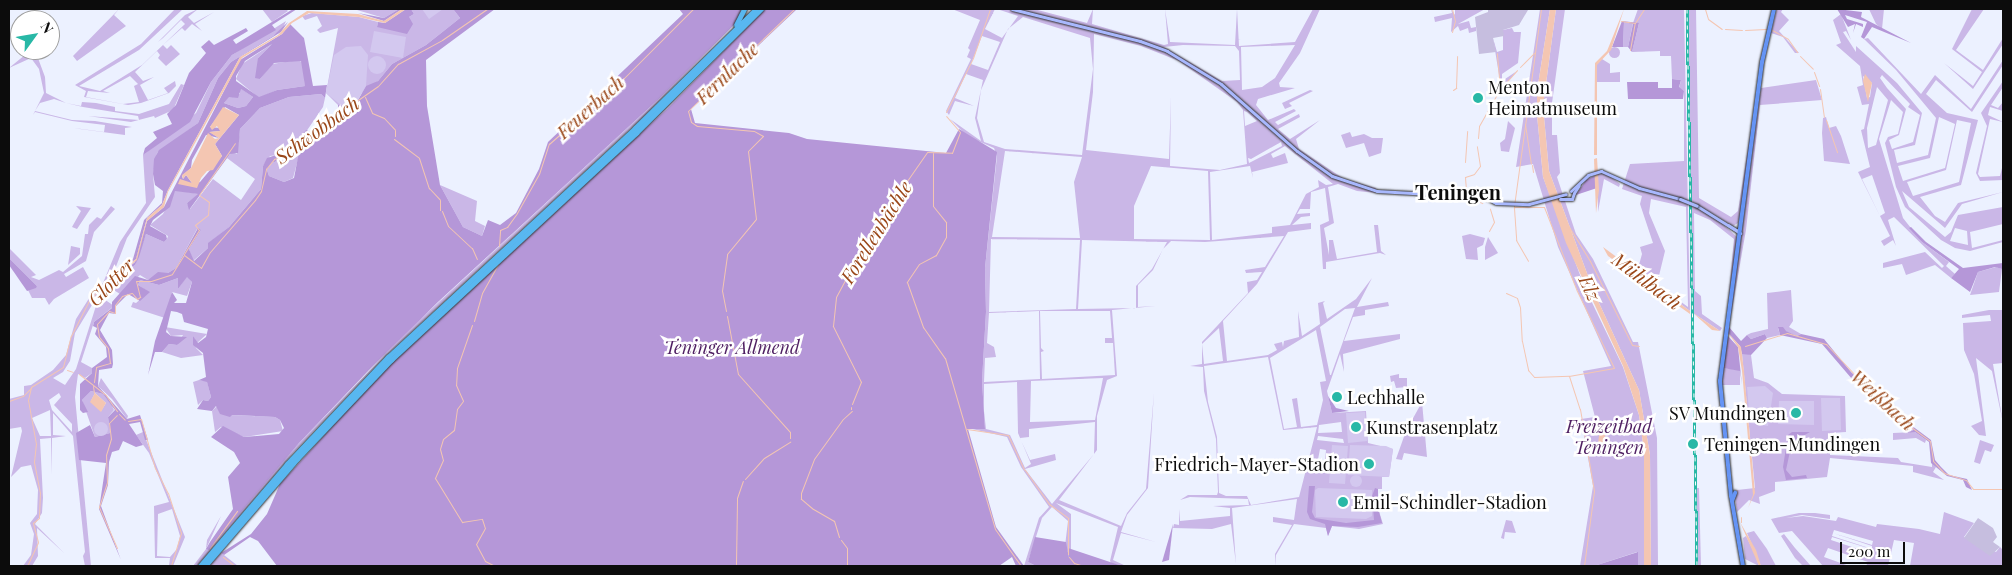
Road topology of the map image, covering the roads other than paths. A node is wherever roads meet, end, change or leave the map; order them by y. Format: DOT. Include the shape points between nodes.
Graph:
graph roads {
  1 [pos="744,9"];
  2 [pos="756,9"];
  3 [pos="761,9"];
  4 [pos="1012,9"];
  5 [pos="1774,9"];
  6 [pos="726,39"];
  7 [pos="1572,192"];
  8 [pos="1567,196"];
  9 [pos="1741,219"];
  10 [pos="1724,222"];
  11 [pos="1731,226"];
  12 [pos="1740,233"];
  13 [pos="1735,492"];
  14 [pos="1732,501"];
  15 [pos="200,566"];
  16 [pos="205,566"];
  17 [pos="1743,566"];
  1 -- 6 [label="highway"];
  2 -- 6 [label="highway"];
  3 -- 16 [label="highway" via="650,119 380,371 293,463"];
  4 -- 8 [label="main road" via="1140,41 1176,55 1221,84 1324,171 1363,188 1422,194 1477,193 1494,202 1514,204"];
  5 -- 9 [label="main road" via="1760,78"];
  6 -- 15 [label="highway" via="388,357 293,457"];
  7 -- 8 [label="main road"];
  7 -- 8 [label="main road" via="1573,198"];
  7 -- 10 [label="main road, bridge" via="1598,172 1680,199"];
  9 -- 11 [label="main road"];
  9 -- 12 [label="main road"];
  10 -- 11 [label="main road"];
  10 -- 12 [label="main road"];
  11 -- 12 [label="main road"];
  12 -- 14 [label="main road" via="1720,395"];
  13 -- 14 [label="main road"];
  14 -- 17 [label="main road"];
}
